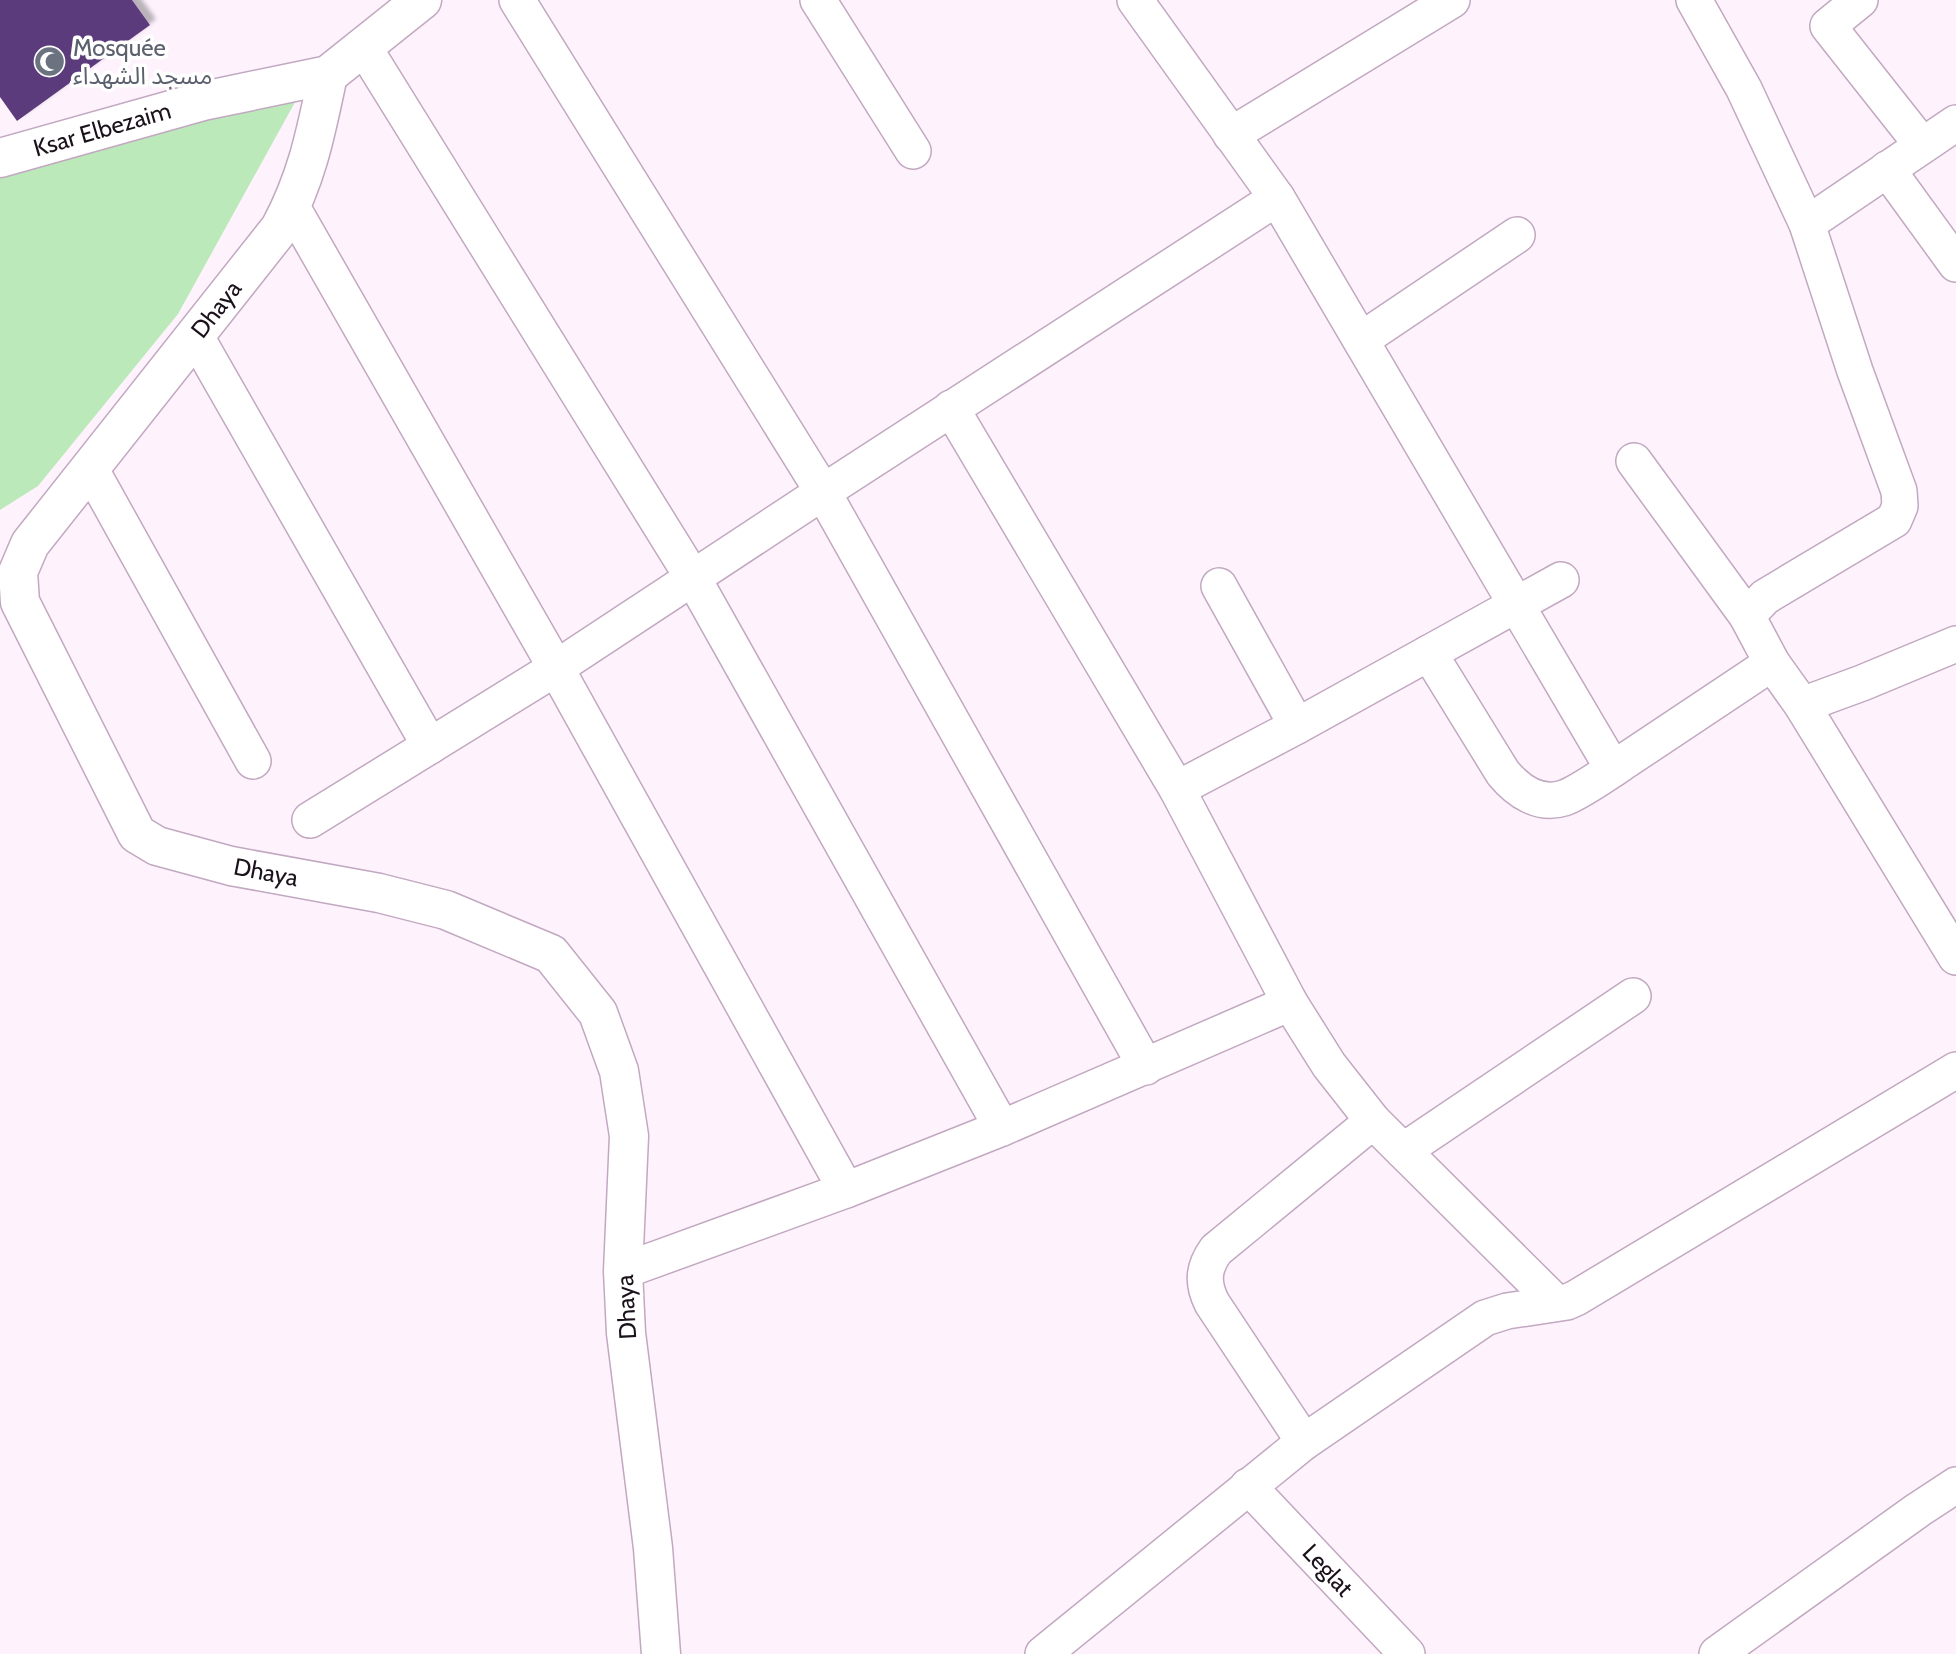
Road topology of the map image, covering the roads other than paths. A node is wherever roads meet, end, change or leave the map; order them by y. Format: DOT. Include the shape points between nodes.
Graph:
graph roads {
  1 [pos="421,0"];
  2 [pos="517,0"];
  3 [pos="818,0"];
  4 [pos="1135,0"];
  5 [pos="1451,0"];
  6 [pos="1694,0"];
  7 [pos="1860,0"];
  8 [pos="1819,13"];
  9 [pos="363,46"];
  10 [pos="328,75"];
  11 [pos="1956,123"];
  12 [pos="1231,135"];
  13 [pos="1922,145"];
  14 [pos="913,151"];
  15 [pos="0,158"];
  16 [pos="1887,169"];
  17 [pos="1277,198"];
  18 [pos="292,206"];
  19 [pos="1807,224"];
  20 [pos="1517,235"];
  21 [pos="1956,264"];
  22 [pos="195,335"];
  23 [pos="1361,340"];
  24 [pos="951,408"];
  25 [pos="1634,461"];
  26 [pos="90,468"];
  27 [pos="823,492"];
  28 [pos="693,578"];
  29 [pos="1561,580"];
  30 [pos="1219,586"];
  31 [pos="1517,604"];
  32 [pos="1747,616"];
  33 [pos="1956,644"];
  34 [pos="1429,653"];
  35 [pos="1773,663"];
  36 [pos="556,668"];
  37 [pos="1802,705"];
  38 [pos="1297,726"];
  39 [pos="430,746"];
  40 [pos="253,761"];
  41 [pos="1612,769"];
  42 [pos="1177,789"];
  43 [pos="310,820"];
  44 [pos="1956,957"];
  45 [pos="1633,996"];
  46 [pos="1290,1003"];
  47 [pos="1146,1067"];
  48 [pos="1956,1070"];
  49 [pos="1373,1121"];
  50 [pos="1002,1128"];
  51 [pos="1403,1151"];
  52 [pos="846,1190"];
  53 [pos="623,1271"];
  54 [pos="1556,1303"];
  55 [pos="1304,1442"];
  56 [pos="1956,1485"];
  57 [pos="1248,1486"];
  58 [pos="661,1654"];
  59 [pos="1042,1654"];
  60 [pos="1407,1654"];
  61 [pos="1717,1654"];
  1 -- 9 [label="street"];
  2 -- 27 [label="street"];
  3 -- 14 [label="street"];
  4 -- 12 [label="street"];
  5 -- 12 [label="street"];
  6 -- 19 [label="street" via="1744,89"];
  7 -- 8 [label="street"];
  8 -- 13 [label="street"];
  9 -- 10 [label="street"];
  9 -- 28 [label="street"];
  10 -- 15 [label="street, Ksar Elbezaim" via="203,101"];
  10 -- 18 [label="street, Dhaya" via="310,160"];
  11 -- 13 [label="street"];
  12 -- 17 [label="street"];
  13 -- 16 [label="street"];
  16 -- 19 [label="street"];
  16 -- 21 [label="street"];
  17 -- 23 [label="street"];
  17 -- 24 [label="street"];
  18 -- 22 [label="street, Dhaya" via="280,228"];
  18 -- 36 [label="street"];
  19 -- 32 [label="street" via="1899,491 1900,506 1894,520 1765,597"];
  20 -- 23 [label="street"];
  22 -- 26 [label="street, Dhaya"];
  22 -- 39 [label="street"];
  23 -- 31 [label="street"];
  24 -- 27 [label="street"];
  24 -- 42 [label="street"];
  25 -- 32 [label="street"];
  26 -- 40 [label="street"];
  26 -- 53 [label="street, Dhaya" via="30,544 17,586 20,602 137,834 156,846 231,866 379,892 446,910 551,954 598,1013 619,1071 629,1136"];
  27 -- 28 [label="street"];
  27 -- 47 [label="street"];
  28 -- 36 [label="street"];
  28 -- 50 [label="street"];
  29 -- 31 [label="street"];
  30 -- 38 [label="street"];
  31 -- 34 [label="street"];
  31 -- 41 [label="street"];
  32 -- 35 [label="street"];
  33 -- 37 [label="street"];
  34 -- 38 [label="street"];
  34 -- 41 [label="street" via="1503,773 1521,791 1546,800 1564,798"];
  35 -- 37 [label="street"];
  35 -- 41 [label="street"];
  36 -- 39 [label="street"];
  36 -- 52 [label="street"];
  37 -- 44 [label="street"];
  38 -- 42 [label="street"];
  39 -- 43 [label="street"];
  42 -- 46 [label="street"];
  45 -- 51 [label="street"];
  46 -- 47 [label="street"];
  46 -- 49 [label="street" via="1329,1065"];
  47 -- 50 [label="street"];
  48 -- 54 [label="street" via="1576,1298"];
  49 -- 51 [label="street"];
  49 -- 55 [label="street" via="1216,1250 1205,1270 1212,1303"];
  50 -- 52 [label="street"];
  51 -- 54 [label="street"];
  52 -- 53 [label="street"];
  53 -- 58 [label="street, Dhaya"];
  54 -- 55 [label="street" via="1485,1318"];
  55 -- 57 [label="street"];
  56 -- 61 [label="street"];
  57 -- 59 [label="street"];
  57 -- 60 [label="street, Leglat"];
}
